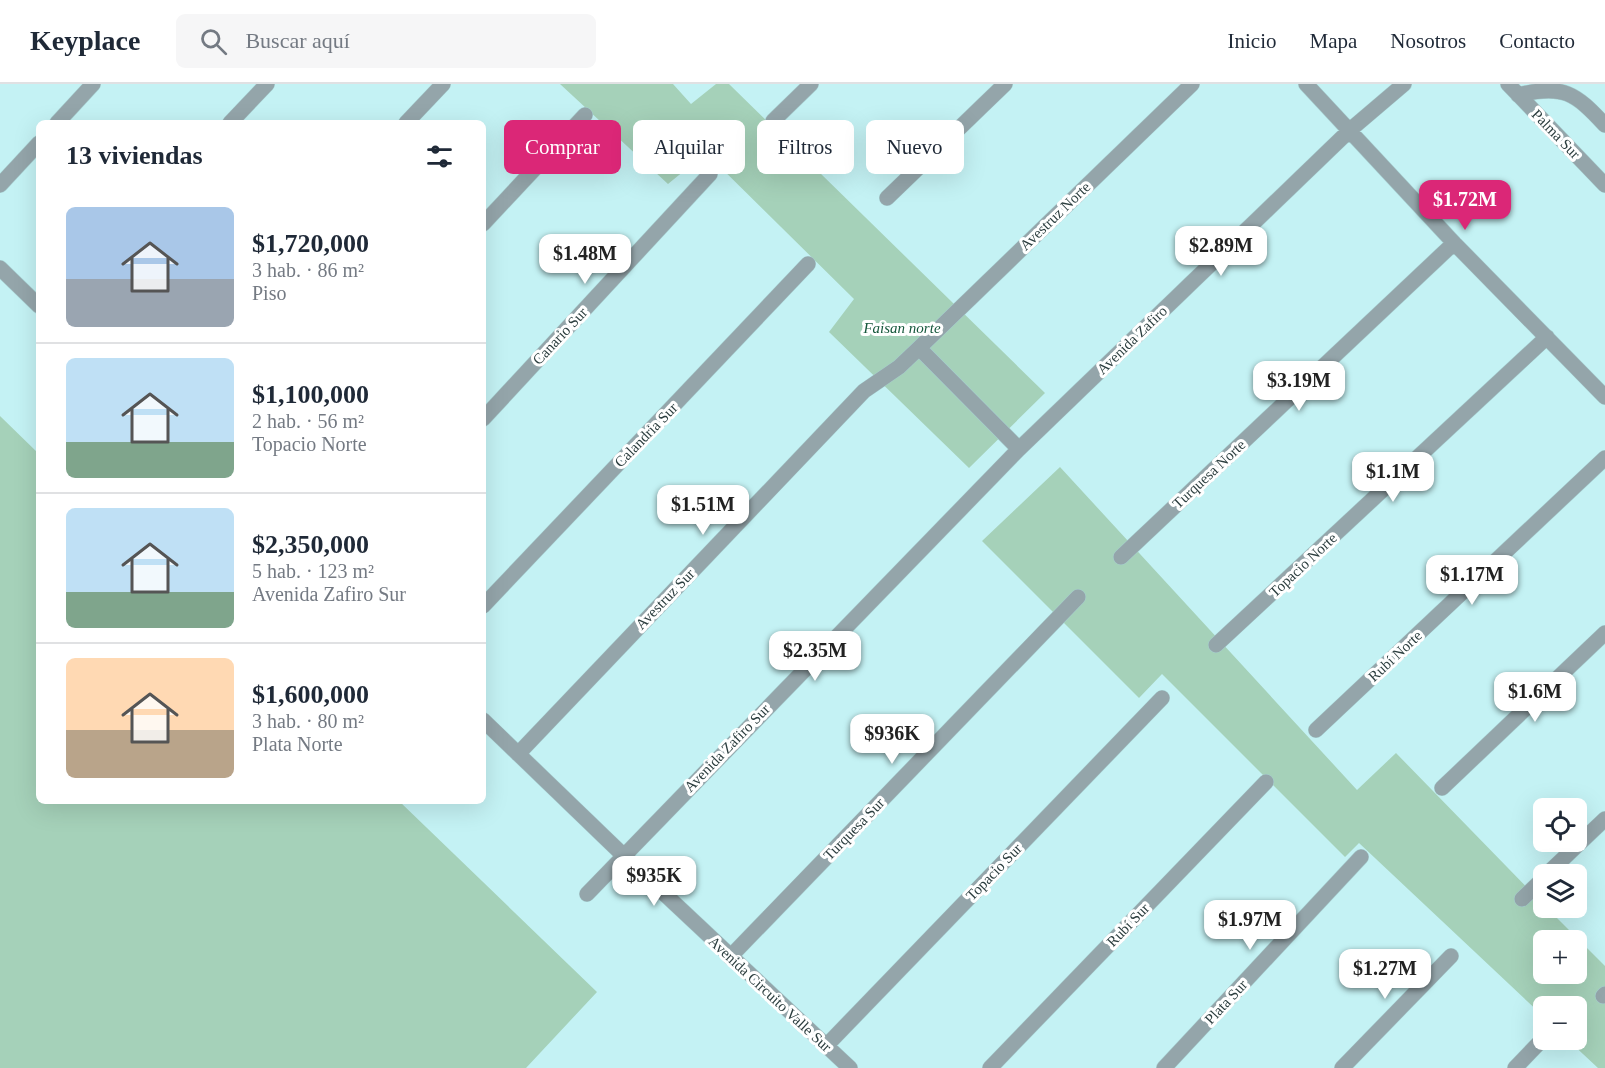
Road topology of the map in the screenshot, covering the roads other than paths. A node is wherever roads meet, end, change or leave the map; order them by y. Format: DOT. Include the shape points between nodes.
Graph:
graph roads {
  1 [pos="93,84"];
  2 [pos="267,84"];
  3 [pos="443,84"];
  4 [pos="811,84"];
  5 [pos="1005,84"];
  6 [pos="1192,84"];
  7 [pos="1306,84"];
  8 [pos="1404,84"];
  9 [pos="1513,89"];
  10 [pos="585,116"];
  11 [pos="60,120"];
  12 [pos="233,120"];
  13 [pos="409,120"];
  14 [pos="774,120"];
  15 [pos="1605,125"];
  16 [pos="1350,130"];
  17 [pos="36,146"];
  18 [pos="711,174"];
  19 [pos="0,185"];
  20 [pos="1605,185"];
  21 [pos="887,198"];
  22 [pos="486,221"];
  23 [pos="1454,243"];
  24 [pos="808,264"];
  25 [pos="0,268"];
  26 [pos="36,303"];
  27 [pos="1547,338"];
  28 [pos="919,348"];
  29 [pos="1605,397"];
  30 [pos="486,416"];
  31 [pos="1019,449"];
  32 [pos="1605,458"];
  33 [pos="1121,557"];
  34 [pos="1078,597"];
  35 [pos="486,603"];
  36 [pos="1605,633"];
  37 [pos="1216,645"];
  38 [pos="1162,698"];
  39 [pos="486,723"];
  40 [pos="1316,730"];
  41 [pos="518,754"];
  42 [pos="1266,782"];
  43 [pos="1442,788"];
  44 [pos="1605,819"];
  45 [pos="623,855"];
  46 [pos="1361,857"];
  47 [pos="1558,864"];
  48 [pos="1533,888"];
  49 [pos="587,894"];
  50 [pos="1522,899"];
  51 [pos="1451,956"];
  52 [pos="730,957"];
  53 [pos="826,1046"];
  54 [pos="1533,1049"];
  55 [pos="850,1068"];
  56 [pos="990,1068"];
  57 [pos="1164,1068"];
  58 [pos="1342,1068"];
  59 [pos="1515,1068"];
  1 -- 11 [label="street"];
  2 -- 12 [label="street"];
  3 -- 13 [label="street"];
  4 -- 14 [label="street"];
  5 -- 21 [label="street"];
  6 -- 28 [label="street, Avestruz Norte"];
  7 -- 16 [label="street"];
  8 -- 16 [label="street, Avenida Zafiro"];
  9 -- 15 [label="street" via="1564,91 1579,98"];
  9 -- 20 [label="street, Palma Sur"];
  10 -- 22 [label="street"];
  16 -- 23 [label="street"];
  16 -- 31 [label="street, Avenida Zafiro"];
  17 -- 19 [label="street"];
  18 -- 30 [label="street, Canario Sur"];
  23 -- 27 [label="street"];
  23 -- 33 [label="street, Turquesa Norte"];
  24 -- 35 [label="street, Calandria Sur"];
  25 -- 26 [label="street"];
  27 -- 29 [label="street"];
  27 -- 37 [label="street, Topacio Norte"];
  28 -- 31 [label="street"];
  28 -- 41 [label="street, Avestruz Sur" via="864,391"];
  31 -- 45 [label="street, Avenida Zafiro Sur"];
  32 -- 40 [label="street, Rubí Norte"];
  34 -- 52 [label="street, Turquesa Sur"];
  36 -- 43 [label="street"];
  38 -- 53 [label="street, Topacio Sur"];
  39 -- 41 [label="street, Avenida Circuito Valle Sur"];
  41 -- 45 [label="street, Avenida Circuito Valle Sur"];
  42 -- 56 [label="street, Rubí Sur"];
  44 -- 47 [label="street"];
  45 -- 49 [label="street, Avenida Zafiro Sur"];
  45 -- 52 [label="street, Avenida Circuito Valle Sur"];
  46 -- 57 [label="street, Plata Sur"];
  48 -- 50 [label="street"];
  51 -- 58 [label="street"];
  52 -- 53 [label="street, Avenida Circuito Valle Sur"];
  53 -- 55 [label="street, Avenida Circuito Valle Sur"];
  54 -- 59 [label="street"];
}
